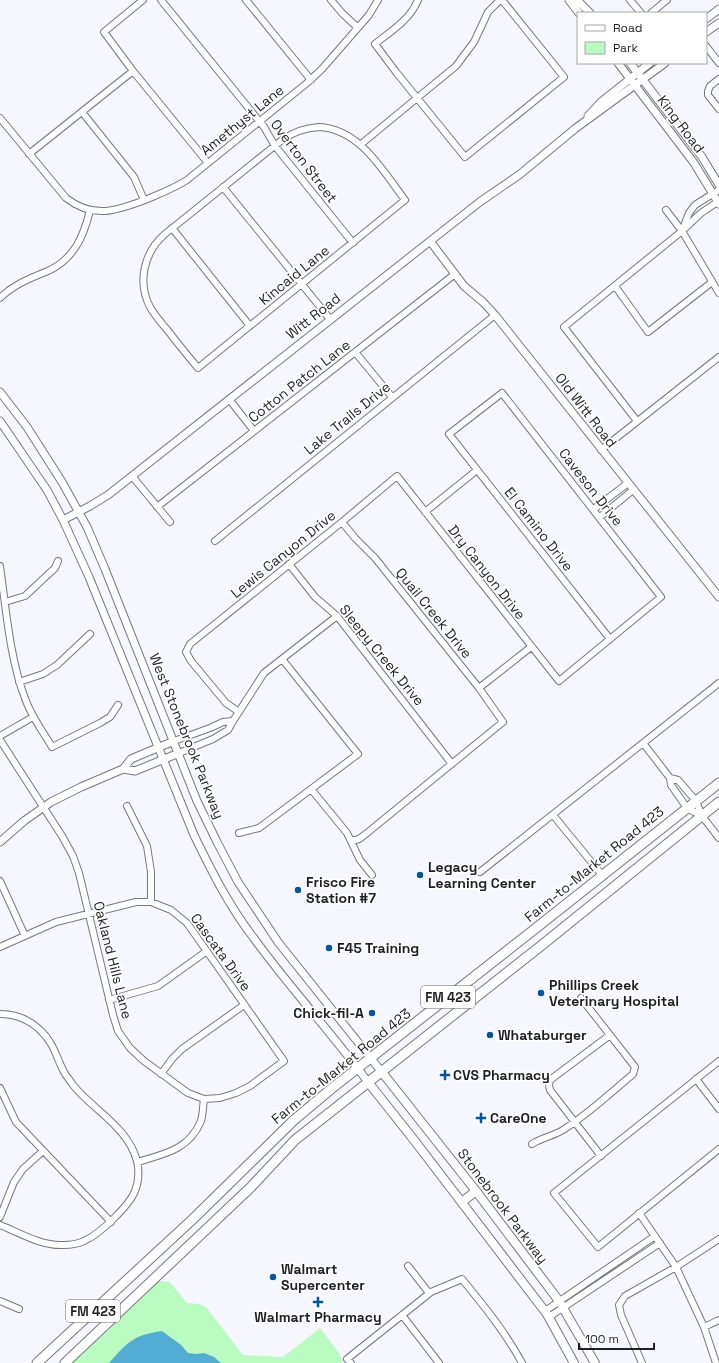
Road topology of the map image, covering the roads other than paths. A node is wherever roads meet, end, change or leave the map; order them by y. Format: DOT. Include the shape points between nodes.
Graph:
graph roads {
  1 [pos="143,0"];
  2 [pos="162,0"];
  3 [pos="246,0"];
  4 [pos="331,0"];
  5 [pos="378,0"];
  6 [pos="418,0"];
  7 [pos="501,0"];
  8 [pos="569,0"];
  9 [pos="577,0"];
  10 [pos="630,0"];
  11 [pos="667,0"];
  12 [pos="719,9"];
  13 [pos="578,12"];
  14 [pos="589,12"];
  15 [pos="640,12"];
  16 [pos="652,12"];
  17 [pos="707,18"];
  18 [pos="719,23"];
  19 [pos="358,28"];
  20 [pos="707,31"];
  21 [pos="707,47"];
  22 [pos="719,63"];
  23 [pos="619,64"];
  24 [pos="631,64"];
  25 [pos="649,64"];
  26 [pos="664,64"];
  27 [pos="133,70"];
  28 [pos="638,73"];
  29 [pos="630,78"];
  30 [pos="719,79"];
  31 [pos="311,80"];
  32 [pos="643,80"];
  33 [pos="635,85"];
  34 [pos="417,99"];
  35 [pos="719,109"];
  36 [pos="82,112"];
  37 [pos="0,118"];
  38 [pos="259,122"];
  39 [pos="576,128"];
  40 [pos="360,145"];
  41 [pos="275,146"];
  42 [pos="29,154"];
  43 [pos="208,163"];
  44 [pos="719,185"];
  45 [pos="223,187"];
  46 [pos="716,191"];
  47 [pos="144,200"];
  48 [pos="719,202"];
  49 [pos="90,210"];
  50 [pos="666,210"];
  51 [pos="172,228"];
  52 [pos="682,231"];
  53 [pos="430,241"];
  54 [pos="353,243"];
  55 [pos="455,274"];
  56 [pos="712,282"];
  57 [pos="302,284"];
  58 [pos="615,286"];
  59 [pos="719,293"];
  60 [pos="0,298"];
  61 [pos="495,315"];
  62 [pos="330,319"];
  63 [pos="250,326"];
  64 [pos="355,352"];
  65 [pos="719,357"];
  66 [pos="0,392"];
  67 [pos="502,393"];
  68 [pos="392,397"];
  69 [pos="229,399"];
  70 [pos="0,421"];
  71 [pos="637,421"];
  72 [pos="254,431"];
  73 [pos="601,450"];
  74 [pos="477,470"];
  75 [pos="132,476"];
  76 [pos="397,476"];
  77 [pos="628,483"];
  78 [pos="633,490"];
  79 [pos="157,507"];
  80 [pos="594,509"];
  81 [pos="79,512"];
  82 [pos="425,512"];
  83 [pos="600,517"];
  84 [pos="63,520"];
  85 [pos="170,522"];
  86 [pos="342,522"];
  87 [pos="215,541"];
  88 [pos="58,561"];
  89 [pos="289,564"];
  90 [pos="0,566"];
  91 [pos="719,597"];
  92 [pos="5,602"];
  93 [pos="337,616"];
  94 [pos="90,634"];
  95 [pos="610,639"];
  96 [pos="531,647"];
  97 [pos="282,659"];
  98 [pos="19,682"];
  99 [pos="719,683"];
  100 [pos="479,688"];
  101 [pos="118,705"];
  102 [pos="239,712"];
  103 [pos="33,717"];
  104 [pos="233,720"];
  105 [pos="0,736"];
  106 [pos="0,740"];
  107 [pos="174,741"];
  108 [pos="642,743"];
  109 [pos="158,748"];
  110 [pos="179,753"];
  111 [pos="162,760"];
  112 [pos="452,764"];
  113 [pos="123,769"];
  114 [pos="670,778"];
  115 [pos="719,783"];
  116 [pos="311,789"];
  117 [pos="696,801"];
  118 [pos="719,802"];
  119 [pos="127,806"];
  120 [pos="43,808"];
  121 [pos="688,808"];
  122 [pos="552,815"];
  123 [pos="702,816"];
  124 [pos="239,834"];
  125 [pos="719,838"];
  126 [pos="351,841"];
  127 [pos="0,842"];
  128 [pos="480,872"];
  129 [pos="602,875"];
  130 [pos="372,876"];
  131 [pos="0,881"];
  132 [pos="151,902"];
  133 [pos="89,914"];
  134 [pos="528,934"];
  135 [pos="25,936"];
  136 [pos="0,948"];
  137 [pos="538,948"];
  138 [pos="206,950"];
  139 [pos="581,998"];
  140 [pos="109,1000"];
  141 [pos="244,1005"];
  142 [pos="0,1014"];
  143 [pos="610,1034"];
  144 [pos="371,1058"];
  145 [pos="284,1061"];
  146 [pos="719,1061"];
  147 [pos="358,1068"];
  148 [pos="381,1071"];
  149 [pos="161,1074"];
  150 [pos="696,1079"];
  151 [pos="368,1082"];
  152 [pos="0,1088"];
  153 [pos="204,1099"];
  154 [pos="719,1109"];
  155 [pos="574,1122"];
  156 [pos="532,1144"];
  157 [pos="719,1149"];
  158 [pos="43,1151"];
  159 [pos="601,1156"];
  160 [pos="137,1162"];
  161 [pos="239,1174"];
  162 [pos="251,1187"];
  163 [pos="476,1191"];
  164 [pos="462,1202"];
  165 [pos="639,1213"];
  166 [pos="0,1217"];
  167 [pos="111,1222"];
  168 [pos="0,1225"];
  169 [pos="655,1236"];
  170 [pos="719,1239"];
  171 [pos="660,1243"];
  172 [pos="150,1259"];
  173 [pos="408,1266"];
  174 [pos="676,1267"];
  175 [pos="162,1272"];
  176 [pos="429,1293"];
  177 [pos="0,1301"];
  178 [pos="562,1304"];
  179 [pos="19,1309"];
  180 [pos="547,1314"];
  181 [pos="402,1315"];
  182 [pos="719,1320"];
  183 [pos="704,1327"];
  184 [pos="349,1361"];
  185 [pos="37,1363"];
  186 [pos="65,1363"];
  187 [pos="439,1363"];
  188 [pos="522,1363"];
  189 [pos="574,1363"];
  190 [pos="595,1363"];
  191 [pos="642,1363"];
  192 [pos="716,1363"];
  1 -- 27 [label="street" via="104,32"];
  2 -- 38 [label="street, Overton Street"];
  3 -- 31 [label="street"];
  4 -- 19 [label="street"];
  5 -- 19 [label="street, Amethyst Lane"];
  6 -- 34 [label="street" via="406,19 375,44"];
  7 -- 34 [label="street" via="488,12 474,42 461,61"];
  7 -- 34 [label="street" via="564,77 465,157"];
  8 -- 13 [label="street"];
  9 -- 14 [label="street"];
  10 -- 15 [label="street"];
  11 -- 16 [label="street"];
  12 -- 17 [label="street"];
  18 -- 20 [label="street"];
  19 -- 31 [label="street, Amethyst Lane"];
  21 -- 22 [label="street"];
  23 -- 29 [label="street, King Road"];
  24 -- 28 [label="street, King Road"];
  25 -- 28 [label="street, Witt Road"];
  26 -- 32 [label="street, Witt Road"];
  27 -- 36 [label="street"];
  27 -- 43 [label="street"];
  28 -- 29 [label="street, Witt Road"];
  28 -- 32 [label="street, King Road"];
  29 -- 33 [label="street, King Road"];
  29 -- 39 [label="street, Witt Road" via="601,102"];
  30 -- 35 [label="street" via="708,90 710,98"];
  31 -- 38 [label="street, Amethyst Lane"];
  32 -- 33 [label="street, Witt Road"];
  32 -- 44 [label="street, King Road" via="702,157"];
  33 -- 39 [label="street, Witt Road"];
  33 -- 46 [label="street, King Road"];
  34 -- 40 [label="street"];
  36 -- 42 [label="street"];
  36 -- 47 [label="street" via="134,177"];
  37 -- 42 [label="street"];
  38 -- 41 [label="street, Overton Street"];
  38 -- 43 [label="street, Amethyst Lane"];
  39 -- 53 [label="street, Witt Road" via="519,175"];
  40 -- 41 [label="street" via="347,134 330,128 313,127 302,129"];
  40 -- 54 [label="street, Kincaid Lane" via="405,200"];
  41 -- 45 [label="street"];
  41 -- 54 [label="street, Overton Street"];
  42 -- 49 [label="street" via="66,198"];
  43 -- 47 [label="street, Amethyst Lane" via="176,187"];
  45 -- 51 [label="street"];
  45 -- 57 [label="street"];
  46 -- 48 [label="street, King Road"];
  46 -- 52 [label="street" via="695,205"];
  47 -- 49 [label="street, Amethyst Lane" via="113,211"];
  48 -- 52 [label="street" via="701,213"];
  49 -- 60 [label="street" via="83,236 69,257 53,268 21,282"];
  50 -- 52 [label="street"];
  51 -- 63 [label="street"];
  51 -- 63 [label="street, Kincaid Lane" via="149,254 143,275 144,292 156,316 198,368"];
  52 -- 56 [label="street"];
  52 -- 58 [label="street"];
  53 -- 55 [label="street, Old Witt Road"];
  53 -- 62 [label="street, Witt Road"];
  54 -- 57 [label="street, Kincaid Lane"];
  55 -- 61 [label="street, Old Witt Road" via="467,290"];
  55 -- 64 [label="street, Cotton Patch Lane"];
  56 -- 58 [label="street" via="648,332"];
  56 -- 59 [label="street"];
  57 -- 62 [label="street"];
  57 -- 63 [label="street, Kincaid Lane"];
  58 -- 71 [label="street" via="564,327"];
  61 -- 68 [label="street, Lake Trails Drive"];
  61 -- 73 [label="street, Old Witt Road"];
  62 -- 69 [label="street, Witt Road"];
  64 -- 68 [label="street"];
  64 -- 72 [label="street, Cotton Patch Lane"];
  65 -- 71 [label="street"];
  66 -- 81 [label="street, West Stonebrook Parkway" via="27,427"];
  67 -- 74 [label="street, El Camino Drive" via="449,434"];
  67 -- 80 [label="street, Caveson Drive"];
  68 -- 87 [label="street, Lake Trails Drive"];
  69 -- 72 [label="street"];
  69 -- 75 [label="street, Witt Road"];
  70 -- 84 [label="street" via="47,490"];
  71 -- 73 [label="street"];
  72 -- 79 [label="street, Cotton Patch Lane"];
  73 -- 77 [label="street, Old Witt Road"];
  74 -- 82 [label="street"];
  74 -- 95 [label="street, El Camino Drive"];
  75 -- 79 [label="street"];
  75 -- 81 [label="street, Witt Road" via="108,495"];
  76 -- 82 [label="street, Dry Canyon Drive"];
  76 -- 86 [label="street, Lewis Canyon Drive"];
  77 -- 78 [label="street, Old Witt Road"];
  77 -- 80 [label="street"];
  78 -- 83 [label="street"];
  78 -- 91 [label="street, Old Witt Road"];
  79 -- 85 [label="street"];
  80 -- 83 [label="street, Caveson Drive"];
  81 -- 84 [label="street, Witt Road"];
  81 -- 107 [label="street, West Stonebrook Parkway" via="106,569"];
  82 -- 96 [label="street, Dry Canyon Drive"];
  83 -- 95 [label="street, Caveson Drive" via="661,597"];
  84 -- 109 [label="street" via="89,577"];
  86 -- 89 [label="street, Lewis Canyon Drive"];
  86 -- 100 [label="street, Quail Creek Drive" via="375,558"];
  88 -- 92 [label="street" via="55,568 25,596"];
  89 -- 93 [label="street, Sleepy Creek Drive" via="315,597"];
  89 -- 102 [label="street, Lewis Canyon Drive" via="190,644 186,652 226,703"];
  90 -- 92 [label="street"];
  92 -- 98 [label="street"];
  93 -- 97 [label="street"];
  93 -- 112 [label="street, Sleepy Creek Drive"];
  94 -- 98 [label="street" via="57,665 43,674"];
  95 -- 96 [label="street, Dry Canyon Drive" via="560,681"];
  96 -- 100 [label="street"];
  97 -- 102 [label="street" via="264,673"];
  97 -- 116 [label="street" via="358,754"];
  98 -- 103 [label="street"];
  99 -- 108 [label="street"];
  100 -- 112 [label="street, Quail Creek Drive" via="503,722"];
  101 -- 103 [label="street" via="110,717 100,724 52,747"];
  102 -- 104 [label="street"];
  103 -- 105 [label="street"];
  104 -- 107 [label="street"];
  104 -- 110 [label="street" via="228,730"];
  106 -- 120 [label="street, Oakland Hills Lane"];
  107 -- 109 [label="street"];
  107 -- 110 [label="street, West Stonebrook Parkway"];
  108 -- 114 [label="street"];
  108 -- 122 [label="street"];
  109 -- 111 [label="street"];
  109 -- 113 [label="street" via="131,759"];
  110 -- 111 [label="street"];
  110 -- 144 [label="street, West Stonebrook Parkway" via="197,801 242,888 278,942"];
  111 -- 113 [label="street" via="135,771"];
  111 -- 147 [label="street" via="194,835 252,936"];
  112 -- 126 [label="street" via="368,833"];
  113 -- 120 [label="street" via="50,802"];
  114 -- 117 [label="street" via="678,780"];
  114 -- 121 [label="street" via="671,785"];
  115 -- 117 [label="main road, Farm-to-Market Road 423 / FM 423"];
  116 -- 124 [label="street" via="259,828"];
  116 -- 126 [label="street"];
  117 -- 121 [label="main road, Farm-to-Market Road 423 / FM 423"];
  117 -- 123 [label="street"];
  118 -- 123 [label="main road, Farm-to-Market Road 423 / FM 423"];
  119 -- 132 [label="street" via="147,846 151,872"];
  120 -- 127 [label="street"];
  120 -- 133 [label="street, Oakland Hills Lane" via="73,856"];
  121 -- 123 [label="street"];
  121 -- 129 [label="main road, Farm-to-Market Road 423 / FM 423"];
  122 -- 128 [label="street"];
  122 -- 129 [label="street"];
  123 -- 125 [label="street"];
  123 -- 137 [label="main road, Farm-to-Market Road 423 / FM 423"];
  126 -- 130 [label="street" via="360,860"];
  129 -- 134 [label="main road, Farm-to-Market Road 423 / FM 423"];
  131 -- 135 [label="street"];
  132 -- 133 [label="street, Cascata Drive" via="136,902"];
  132 -- 138 [label="street, Cascata Drive" via="171,910 187,923"];
  133 -- 135 [label="street, Cascata Drive" via="56,922"];
  133 -- 140 [label="street, Oakland Hills Lane"];
  134 -- 137 [label="main road"];
  134 -- 144 [label="main road, Farm-to-Market Road 423 / FM 423"];
  135 -- 136 [label="street, Cascata Drive"];
  137 -- 148 [label="main road, Farm-to-Market Road 423 / FM 423"];
  138 -- 140 [label="street" via="158,986"];
  138 -- 141 [label="street, Cascata Drive"];
  139 -- 143 [label="street"];
  140 -- 149 [label="street, Oakland Hills Lane" via="122,1037 130,1048"];
  141 -- 145 [label="street, Cascata Drive"];
  141 -- 149 [label="street" via="182,1049"];
  142 -- 160 [label="street" via="18,1016 42,1031 51,1042 63,1071 75,1087 122,1132 132,1145"];
  143 -- 155 [label="street" via="635,1067 633,1074"];
  143 -- 155 [label="street" via="550,1080 550,1090"];
  144 -- 147 [label="main road, Farm-to-Market Road 423 / FM 423"];
  144 -- 148 [label="street, West Stonebrook Parkway"];
  145 -- 153 [label="street, Oakland Hills Lane" via="236,1093"];
  146 -- 150 [label="street"];
  147 -- 151 [label="street"];
  147 -- 161 [label="main road, Farm-to-Market Road 423 / FM 423" via="294,1120"];
  148 -- 151 [label="main road, Farm-to-Market Road 423 / FM 423"];
  148 -- 163 [label="main road, Stonebrook Parkway"];
  149 -- 153 [label="street, Oakland Hills Lane" via="188,1093"];
  150 -- 154 [label="street"];
  150 -- 159 [label="street"];
  151 -- 162 [label="main road, Farm-to-Market Road 423 / FM 423" via="295,1140"];
  151 -- 164 [label="main road"];
  152 -- 158 [label="street" via="16,1122"];
  153 -- 160 [label="street" via="201,1120 185,1144 173,1152"];
  155 -- 156 [label="street"];
  155 -- 159 [label="street"];
  157 -- 165 [label="street"];
  158 -- 166 [label="street" via="14,1182"];
  158 -- 167 [label="street"];
  159 -- 165 [label="street" via="554,1193 598,1248"];
  160 -- 167 [label="street" via="139,1178 135,1191"];
  161 -- 162 [label="main road"];
  161 -- 172 [label="main road, Farm-to-Market Road 423 / FM 423"];
  162 -- 175 [label="main road, Farm-to-Market Road 423 / FM 423"];
  163 -- 164 [label="main road"];
  163 -- 178 [label="main road, Stonebrook Parkway"];
  164 -- 180 [label="main road"];
  165 -- 169 [label="street"];
  167 -- 168 [label="street" via="83,1242 65,1245 42,1242"];
  169 -- 171 [label="street"];
  169 -- 178 [label="street"];
  170 -- 174 [label="street"];
  171 -- 174 [label="street"];
  171 -- 178 [label="street"];
  172 -- 175 [label="main road"];
  172 -- 185 [label="main road, Farm-to-Market Road 423 / FM 423"];
  173 -- 176 [label="street"];
  174 -- 183 [label="street"];
  174 -- 191 [label="street" via="625,1296 619,1305"];
  175 -- 186 [label="main road, Farm-to-Market Road 423 / FM 423"];
  176 -- 181 [label="street"];
  176 -- 188 [label="street" via="462,1279 488,1311"];
  177 -- 179 [label="street"];
  178 -- 180 [label="street"];
  178 -- 190 [label="main road, Stonebrook Parkway"];
  180 -- 189 [label="main road"];
  181 -- 184 [label="street"];
  181 -- 187 [label="street"];
  182 -- 183 [label="street"];
  183 -- 192 [label="street"];
}
